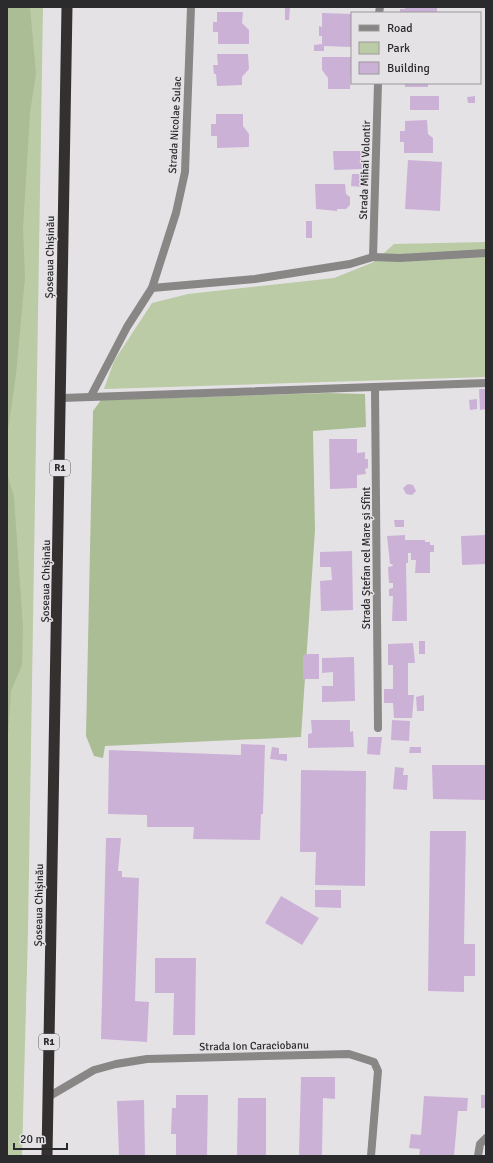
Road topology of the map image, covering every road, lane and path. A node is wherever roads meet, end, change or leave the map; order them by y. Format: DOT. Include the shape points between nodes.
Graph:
graph roads {
  1 [pos="67,7"];
  2 [pos="191,7"];
  3 [pos="378,84"];
  4 [pos="486,253"];
  5 [pos="373,257"];
  6 [pos="152,288"];
  7 [pos="486,383"];
  8 [pos="375,388"];
  9 [pos="91,396"];
  10 [pos="62,398"];
  11 [pos="378,728"];
  12 [pos="48,1097"];
  13 [pos="486,1138"];
  14 [pos="47,1156"];
  15 [pos="371,1156"];
  16 [pos="478,1156"];
  1 -- 10 [label="highway, Șoseaua Chișinău / R1"];
  2 -- 6 [label="street, Strada Nicolae Sulac" via="185,172 176,213"];
  3 -- 5 [label="street, Strada Mihai Volontir"];
  4 -- 5 [label="street"];
  5 -- 6 [label="street" via="350,264 255,279"];
  6 -- 9 [label="street, Strada Nicolae Sulac" via="127,327"];
  7 -- 8 [label="street"];
  8 -- 9 [label="street"];
  8 -- 11 [label="street, Strada Ștefan cel Mare și Sfînt"];
  9 -- 10 [label="street"];
  10 -- 12 [label="highway, Șoseaua Chișinău / R1"];
  12 -- 14 [label="highway, Șoseaua Chișinău / R1"];
  12 -- 15 [label="street, Strada Ion Caraciobanu" via="94,1070 147,1059 349,1054 374,1062 378,1071"];
  13 -- 16 [label="street" via="480,1144"];
}
